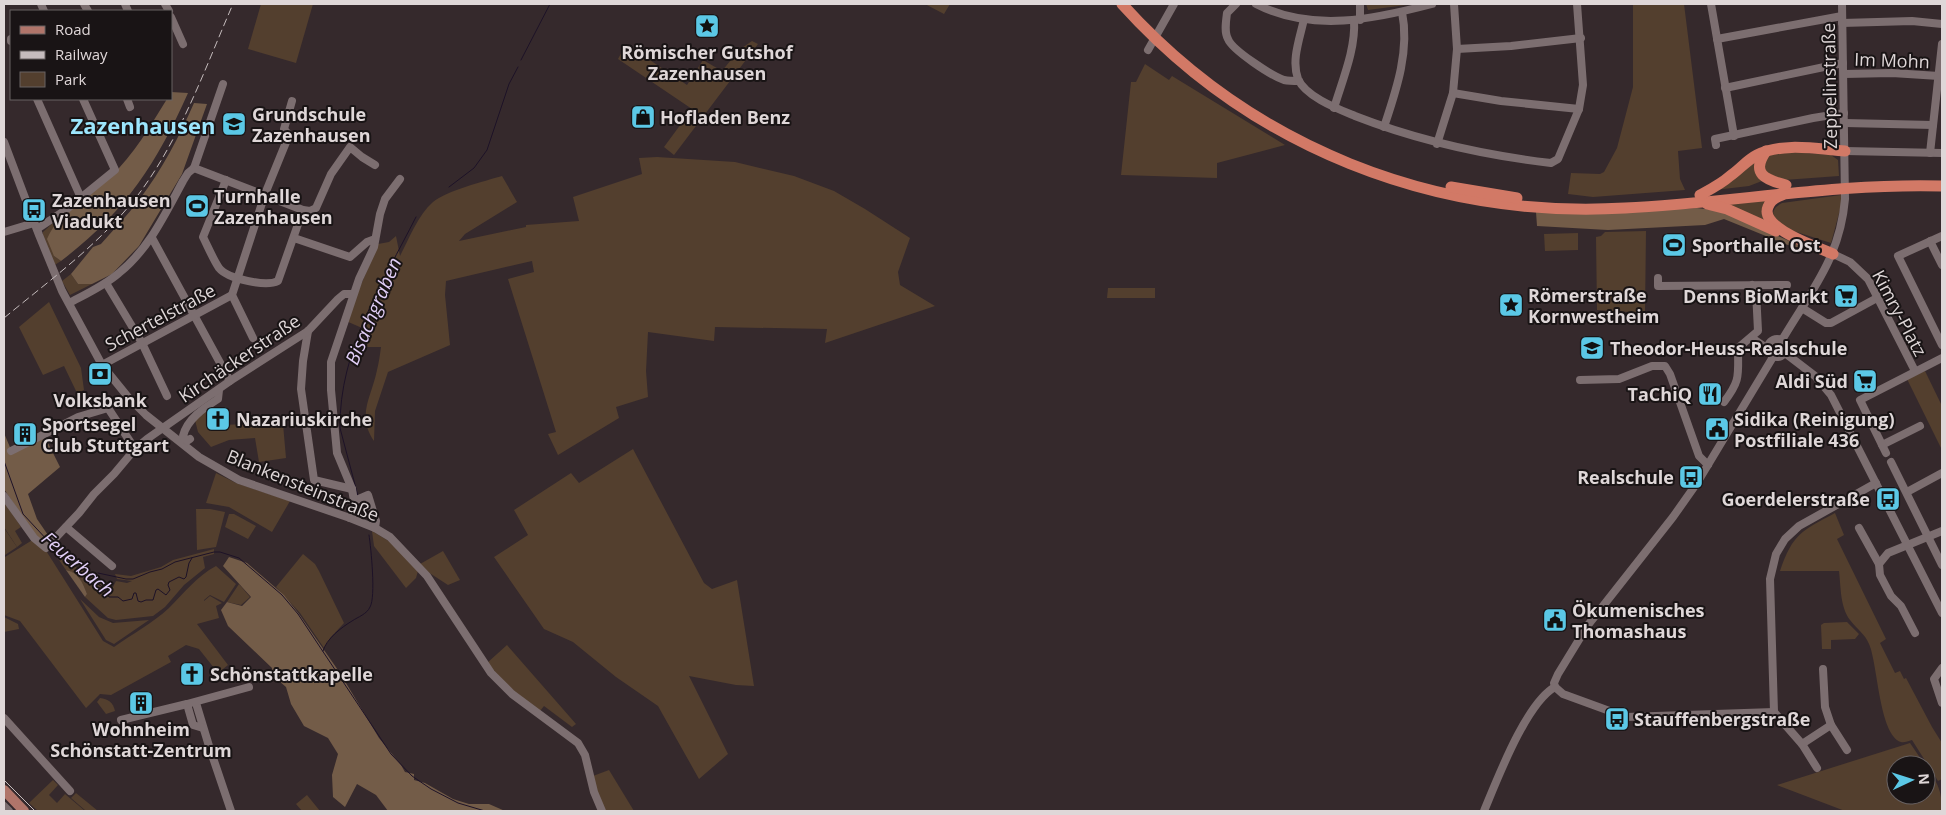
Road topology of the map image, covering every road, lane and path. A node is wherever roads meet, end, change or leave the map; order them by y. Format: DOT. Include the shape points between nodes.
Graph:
graph roads {
  1 [pos="1122,4"];
  2 [pos="1132,4"];
  3 [pos="1174,4"];
  4 [pos="1236,4"];
  5 [pos="1256,4"];
  6 [pos="1360,4"];
  7 [pos="1432,4"];
  8 [pos="1454,4"];
  9 [pos="1577,4"];
  10 [pos="1711,4"];
  11 [pos="1842,4"];
  12 [pos="1402,12"];
  13 [pos="172,19"];
  14 [pos="1304,19"];
  15 [pos="1357,20"];
  16 [pos="1842,20"];
  17 [pos="1942,24"];
  18 [pos="1148,26"];
  19 [pos="1581,38"];
  20 [pos="1718,39"];
  21 [pos="183,44"];
  22 [pos="1942,44"];
  23 [pos="1457,49"];
  24 [pos="1148,50"];
  25 [pos="1843,64"];
  26 [pos="1844,74"];
  27 [pos="1939,76"];
  28 [pos="1299,81"];
  29 [pos="224,84"];
  30 [pos="1725,88"];
  31 [pos="1452,93"];
  32 [pos="37,100"];
  33 [pos="83,100"];
  34 [pos="292,101"];
  35 [pos="1334,108"];
  36 [pos="1579,109"];
  37 [pos="1844,113"];
  38 [pos="1844,124"];
  39 [pos="1933,126"];
  40 [pos="1384,127"];
  41 [pos="1734,136"];
  42 [pos="4,142"];
  43 [pos="1437,144"];
  44 [pos="1716,145"];
  45 [pos="1766,151"];
  46 [pos="1845,151"];
  47 [pos="1942,152"];
  48 [pos="1930,153"];
  49 [pos="376,165"];
  50 [pos="194,168"];
  51 [pos="1942,178"];
  52 [pos="400,179"];
  53 [pos="226,180"];
  54 [pos="1942,186"];
  55 [pos="1787,188"];
  56 [pos="265,194"];
  57 [pos="81,198"];
  58 [pos="1701,198"];
  59 [pos="303,210"];
  60 [pos="36,226"];
  61 [pos="4,232"];
  62 [pos="1790,235"];
  63 [pos="1942,236"];
  64 [pos="152,238"];
  65 [pos="294,238"];
  66 [pos="375,239"];
  67 [pos="1930,241"];
  68 [pos="1833,254"];
  69 [pos="1942,265"];
  70 [pos="1658,278"];
  71 [pos="237,279"];
  72 [pos="106,283"];
  73 [pos="1752,285"];
  74 [pos="1787,285"];
  75 [pos="353,294"];
  76 [pos="232,295"];
  77 [pos="1877,298"];
  78 [pos="69,303"];
  79 [pos="1802,308"];
  80 [pos="194,315"];
  81 [pos="308,331"];
  82 [pos="1758,331"];
  83 [pos="253,338"];
  84 [pos="1752,338"];
  85 [pos="1782,340"];
  86 [pos="1771,341"];
  87 [pos="142,343"];
  88 [pos="1942,344"];
  89 [pos="1768,349"];
  90 [pos="1785,353"];
  91 [pos="1773,356"];
  92 [pos="1942,358"];
  93 [pos="102,365"];
  94 [pos="1915,371"];
  95 [pos="1580,380"];
  96 [pos="230,381"];
  97 [pos="219,390"];
  98 [pos="167,396"];
  99 [pos="1724,402"];
  100 [pos="1920,426"];
  101 [pos="162,427"];
  102 [pos="190,438"];
  103 [pos="1882,445"];
  104 [pos="135,449"];
  105 [pos="11,451"];
  106 [pos="1886,453"];
  107 [pos="1892,462"];
  108 [pos="1708,465"];
  109 [pos="1942,473"];
  110 [pos="1876,483"];
  111 [pos="352,489"];
  112 [pos="1907,492"];
  113 [pos="4,496"];
  114 [pos="354,501"];
  115 [pos="350,518"];
  116 [pos="66,527"];
  117 [pos="375,528"];
  118 [pos="1859,528"];
  119 [pos="1942,531"];
  120 [pos="1928,536"];
  121 [pos="1908,544"];
  122 [pos="1879,564"];
  123 [pos="1942,565"];
  124 [pos="112,566"];
  125 [pos="1942,613"];
  126 [pos="1916,633"];
  127 [pos="1942,668"];
  128 [pos="1823,669"];
  129 [pos="249,687"];
  130 [pos="1555,687"];
  131 [pos="196,703"];
  132 [pos="1942,703"];
  133 [pos="187,704"];
  134 [pos="1774,712"];
  135 [pos="4,718"];
  136 [pos="121,720"];
  137 [pos="1831,725"];
  138 [pos="203,728"];
  139 [pos="1802,744"];
  140 [pos="1847,750"];
  141 [pos="1817,768"];
  142 [pos="4,790"];
  143 [pos="70,791"];
  144 [pos="4,806"];
  145 [pos="8,811"];
  146 [pos="24,811"];
  147 [pos="231,811"];
  148 [pos="602,811"];
  149 [pos="1484,811"];
  1 -- 18 [label="highway"];
  2 -- 18 [label="highway"];
  3 -- 24 [label="street"];
  4 -- 28 [label="street" via="1227,12 1226,33 1230,43 1274,76 1286,81"];
  5 -- 14 [label="street"];
  6 -- 15 [label="street"];
  7 -- 12 [label="street"];
  8 -- 23 [label="street"];
  9 -- 19 [label="street"];
  10 -- 20 [label="street"];
  11 -- 16 [label="street, Zeppelinstraße"];
  12 -- 15 [label="street"];
  12 -- 40 [label="street" via="1402,65"];
  13 -- 21 [label="street"];
  14 -- 15 [label="street"];
  14 -- 28 [label="street" via="1296,50"];
  15 -- 35 [label="street"];
  16 -- 17 [label="street"];
  16 -- 20 [label="street"];
  16 -- 25 [label="street, Zeppelinstraße"];
  18 -- 58 [label="highway" via="1208,84 1277,129 1346,162 1394,180 1477,201 1555,209 1623,209"];
  19 -- 23 [label="street"];
  19 -- 36 [label="street" via="1583,85"];
  20 -- 30 [label="street"];
  22 -- 27 [label="street"];
  23 -- 31 [label="street"];
  25 -- 26 [label="street, Zeppelinstraße"];
  25 -- 30 [label="street"];
  26 -- 27 [label="street, Im Mohn"];
  26 -- 37 [label="street, Zeppelinstraße"];
  27 -- 39 [label="street"];
  28 -- 35 [label="street" via="1314,96"];
  29 -- 50 [label="street"];
  30 -- 41 [label="street"];
  31 -- 36 [label="street"];
  31 -- 43 [label="street"];
  32 -- 57 [label="street"];
  33 -- 57 [label="street" via="115,170"];
  34 -- 56 [label="street" via="284,129 289,134"];
  35 -- 40 [label="street"];
  36 -- 43 [label="street" via="1558,159 1551,163"];
  37 -- 38 [label="street, Zeppelinstraße"];
  37 -- 41 [label="street"];
  38 -- 39 [label="street"];
  38 -- 46 [label="street, Zeppelinstraße"];
  39 -- 48 [label="street"];
  40 -- 43 [label="street"];
  41 -- 44 [label="street" via="1715,139"];
  42 -- 60 [label="street, Blankensteinstraße"];
  45 -- 46 [label="highway" via="1792,147"];
  45 -- 55 [label="highway" via="1759,164 1762,175"];
  45 -- 58 [label="highway"];
  46 -- 48 [label="street"];
  46 -- 68 [label="street, Zeppelinstraße" via="1846,199"];
  47 -- 48 [label="street"];
  49 -- 59 [label="street" via="350,147 331,174 316,208"];
  50 -- 53 [label="street"];
  50 -- 64 [label="street" via="183,181"];
  51 -- 55 [label="highway" via="1868,178"];
  52 -- 66 [label="street" via="386,199"];
  53 -- 56 [label="street"];
  53 -- 71 [label="street" via="203,237 220,270"];
  54 -- 55 [label="highway"];
  55 -- 58 [label="highway"];
  55 -- 62 [label="highway" via="1772,201 1766,215 1775,226"];
  56 -- 59 [label="street"];
  56 -- 71 [label="street"];
  57 -- 60 [label="street"];
  58 -- 62 [label="highway"];
  59 -- 65 [label="street"];
  60 -- 61 [label="street"];
  60 -- 78 [label="street, Blankensteinstraße"];
  62 -- 68 [label="highway"];
  63 -- 67 [label="street"];
  64 -- 72 [label="street"];
  64 -- 80 [label="street"];
  65 -- 66 [label="street" via="350,257"];
  65 -- 71 [label="street" via="278,281 267,283"];
  66 -- 75 [label="street"];
  67 -- 69 [label="street"];
  67 -- 88 [label="street" via="1898,256"];
  68 -- 77 [label="street, Kimry-Platz" via="1863,272"];
  68 -- 79 [label="street, Zeppelinstraße"];
  70 -- 73 [label="street" via="1658,286"];
  71 -- 76 [label="street"];
  72 -- 78 [label="street"];
  72 -- 87 [label="street"];
  73 -- 74 [label="street"];
  73 -- 82 [label="street" via="1756,292"];
  75 -- 81 [label="street, Kirchäckerstraße" via="344,294"];
  75 -- 111 [label="street" via="331,362 337,453"];
  76 -- 80 [label="street, Schertelstraße"];
  76 -- 83 [label="street"];
  77 -- 79 [label="street" via="1831,323"];
  77 -- 94 [label="street, Kimry-Platz"];
  78 -- 93 [label="street, Blankensteinstraße"];
  79 -- 85 [label="street, Zeppelinstraße"];
  80 -- 87 [label="street, Schertelstraße"];
  80 -- 96 [label="street"];
  81 -- 96 [label="street, Kirchäckerstraße"];
  81 -- 111 [label="street" via="301,389 314,480"];
  82 -- 84 [label="street"];
  82 -- 86 [label="street"];
  84 -- 89 [label="street"];
  84 -- 99 [label="street" via="1738,348 1738,376"];
  85 -- 86 [label="street"];
  85 -- 90 [label="street" via="1786,344"];
  86 -- 89 [label="street"];
  87 -- 93 [label="street, Schertelstraße"];
  87 -- 98 [label="street"];
  89 -- 91 [label="street"];
  90 -- 91 [label="street" via="1780,357"];
  90 -- 110 [label="street" via="1815,376 1831,395"];
  91 -- 108 [label="street"];
  92 -- 94 [label="street"];
  93 -- 101 [label="street, Blankensteinstraße" via="128,397"];
  94 -- 103 [label="street" via="1860,400"];
  95 -- 108 [label="street" via="1619,379 1652,366 1665,366 1699,456"];
  96 -- 97 [label="street, Kirchäckerstraße"];
  97 -- 101 [label="street, Kirchäckerstraße"];
  97 -- 102 [label="street" via="218,399 198,413 185,429 185,440"];
  100 -- 103 [label="street"];
  101 -- 104 [label="street, Kirchäckerstraße"];
  101 -- 115 [label="street, Blankensteinstraße" via="199,457 239,480"];
  103 -- 106 [label="street"];
  104 -- 105 [label="street" via="108,408 78,417"];
  104 -- 116 [label="street, Kirchäckerstraße"];
  107 -- 112 [label="street"];
  108 -- 130 [label="street" via="1588,625 1558,674"];
  109 -- 112 [label="street"];
  110 -- 121 [label="street"];
  110 -- 134 [label="street" via="1799,526 1784,539 1776,554 1770,578"];
  111 -- 114 [label="street"];
  112 -- 120 [label="street"];
  113 -- 116 [label="street, Kirchäckerstraße" via="34,538 46,548"];
  114 -- 115 [label="street"];
  114 -- 117 [label="street" via="368,495"];
  115 -- 117 [label="street, Blankensteinstraße"];
  116 -- 124 [label="street"];
  117 -- 148 [label="street, Blankensteinstraße" via="390,538 427,576 491,673 512,694 578,743 585,755"];
  118 -- 122 [label="street"];
  119 -- 120 [label="street"];
  120 -- 121 [label="street"];
  120 -- 123 [label="street"];
  121 -- 122 [label="street" via="1888,553"];
  121 -- 125 [label="street"];
  122 -- 126 [label="street" via="1880,575 1890,596 1901,606"];
  127 -- 132 [label="street" via="1934,678"];
  128 -- 137 [label="street" via="1825,707"];
  129 -- 131 [label="street"];
  130 -- 134 [label="street" via="1563,694 1626,717"];
  130 -- 149 [label="street" via="1541,699 1526,722"];
  131 -- 133 [label="street"];
  131 -- 138 [label="street"];
  133 -- 136 [label="street"];
  133 -- 138 [label="street" via="193,725"];
  134 -- 139 [label="street"];
  135 -- 143 [label="street"];
  137 -- 139 [label="street"];
  137 -- 140 [label="street"];
  138 -- 147 [label="street"];
  139 -- 141 [label="street"];
  142 -- 146 [label="main road"];
  144 -- 145 [label="street"];
}
